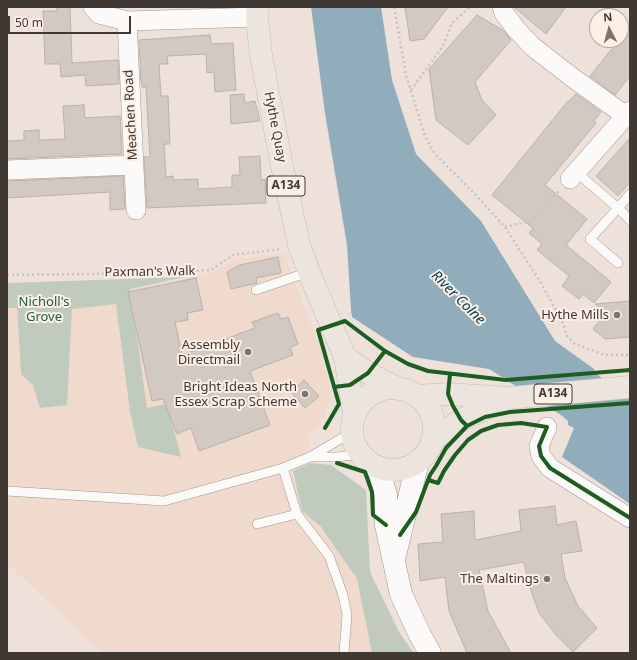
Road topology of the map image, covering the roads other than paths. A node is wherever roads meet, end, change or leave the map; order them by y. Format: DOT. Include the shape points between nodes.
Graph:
graph roads {
  1 [pos="93,7"];
  2 [pos="502,7"];
  3 [pos="258,12"];
  4 [pos="127,21"];
  5 [pos="628,114"];
  6 [pos="134,165"];
  7 [pos="7,170"];
  8 [pos="573,176"];
  9 [pos="630,194"];
  10 [pos="618,208"];
  11 [pos="136,210"];
  12 [pos="630,220"];
  13 [pos="618,263"];
  14 [pos="309,272"];
  15 [pos="256,290"];
  16 [pos="345,357"];
  17 [pos="630,387"];
  18 [pos="408,392"];
  19 [pos="509,398"];
  20 [pos="353,423"];
  21 [pos="547,427"];
  22 [pos="432,440"];
  23 [pos="361,454"];
  24 [pos="310,457"];
  25 [pos="418,461"];
  26 [pos="378,467"];
  27 [pos="284,468"];
  28 [pos="7,491"];
  29 [pos="297,514"];
  30 [pos="630,518"];
  31 [pos="257,524"];
  32 [pos="394,559"];
  33 [pos="344,653"];
  34 [pos="430,653"];
  1 -- 4 [label="street" via="99,14"];
  2 -- 5 [label="street" via="516,29 533,47 573,78"];
  3 -- 4 [label="street"];
  3 -- 14 [label="main road, Hythe Quay / A134" via="261,55 282,166 299,245"];
  4 -- 6 [label="street, Meachen Road"];
  5 -- 8 [label="street"];
  6 -- 7 [label="street"];
  6 -- 11 [label="street, Meachen Road"];
  8 -- 10 [label="lane"];
  9 -- 10 [label="lane"];
  10 -- 12 [label="lane"];
  10 -- 13 [label="lane" via="590,239"];
  14 -- 15 [label="lane"];
  14 -- 16 [label="main road, Hythe Quay / A134"];
  16 -- 18 [label="main road, A134" via="368,373"];
  16 -- 20 [label="main road, Hythe Quay / A134"];
  17 -- 19 [label="main road, A134"];
  18 -- 19 [label="main road, A134"];
  18 -- 20 [label="main road, A134" via="391,388 377,391 364,400"];
  18 -- 22 [label="main road, A134" via="430,412 434,425"];
  19 -- 22 [label="main road, A134" via="461,420"];
  20 -- 23 [label="main road, A134" via="354,442"];
  20 -- 24 [label="lane"];
  21 -- 30 [label="street" via="539,446 541,456 550,468"];
  22 -- 25 [label="main road, A134" via="428,450"];
  23 -- 24 [label="lane"];
  23 -- 26 [label="main road, A134"];
  24 -- 27 [label="lane"];
  25 -- 26 [label="main road, A134" via="396,470"];
  25 -- 32 [label="street"];
  26 -- 32 [label="street" via="386,495 386,525"];
  27 -- 28 [label="lane" via="164,501"];
  27 -- 29 [label="lane"];
  29 -- 31 [label="lane"];
  29 -- 33 [label="lane" via="329,556 343,595 347,615"];
  32 -- 34 [label="street" via="401,594"];
}
